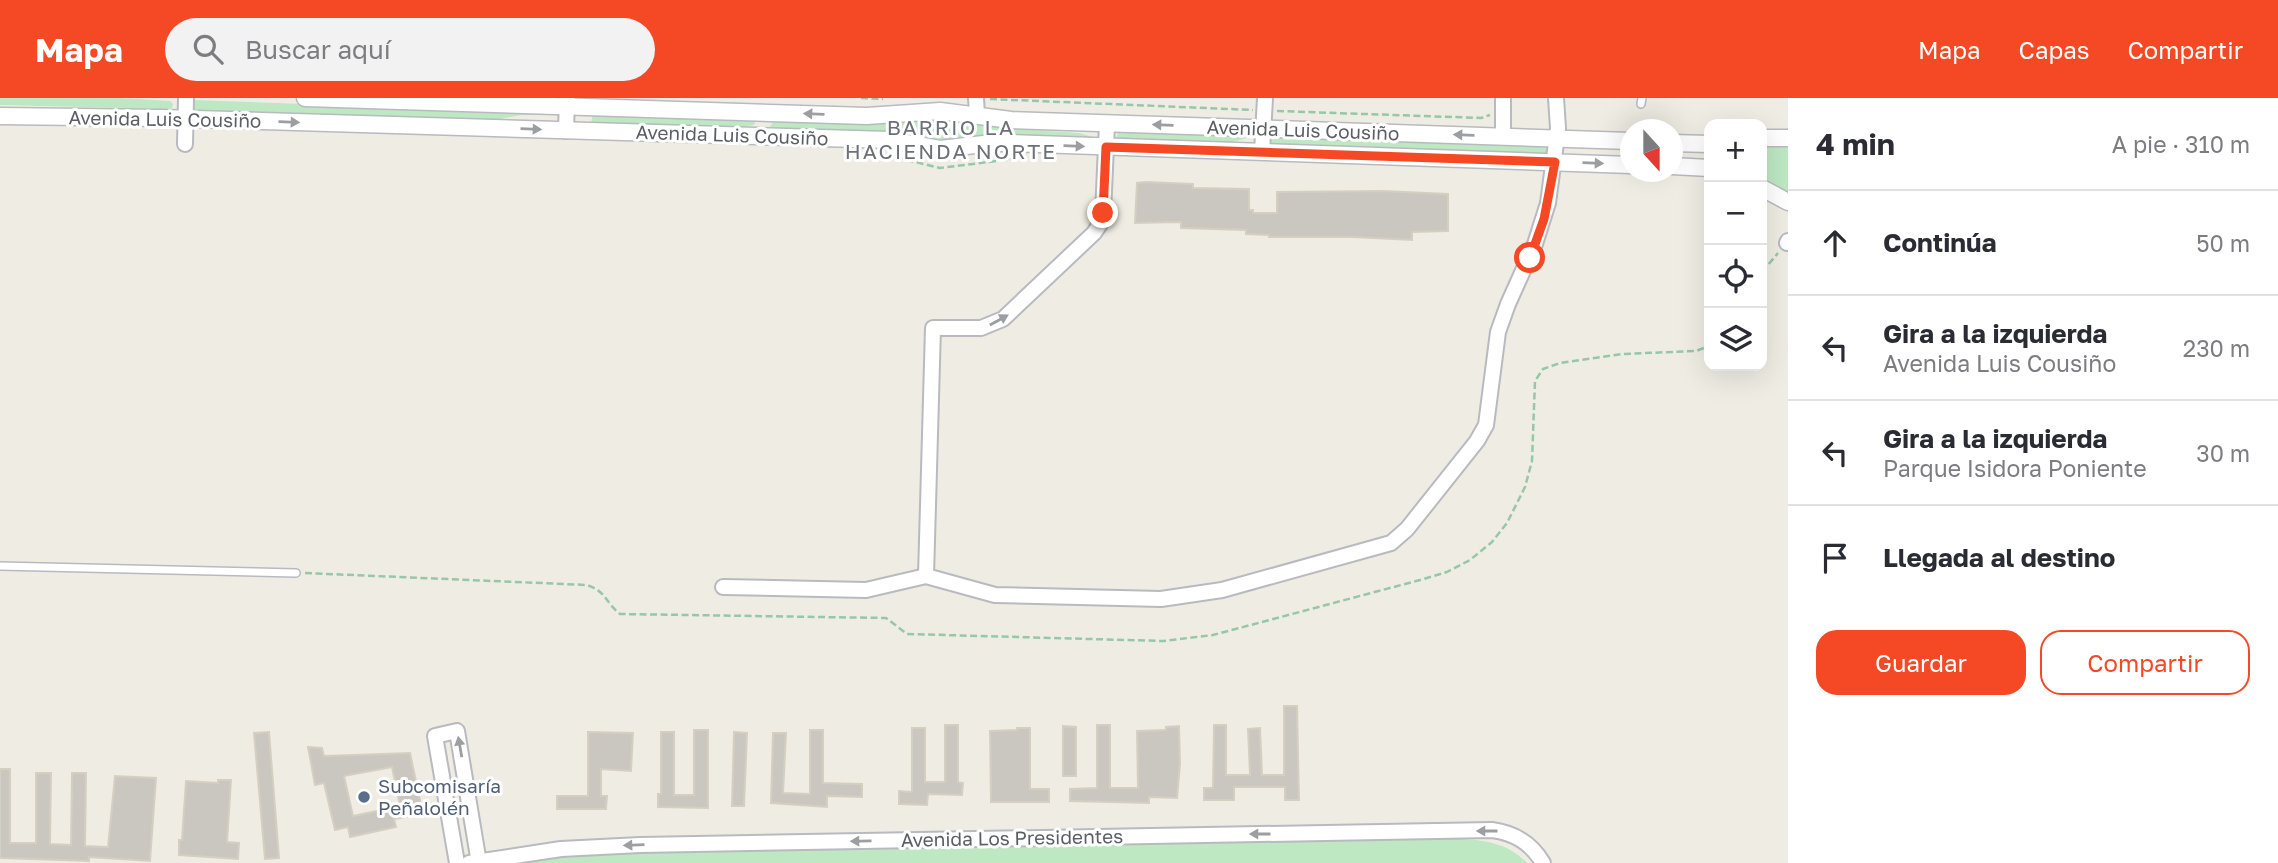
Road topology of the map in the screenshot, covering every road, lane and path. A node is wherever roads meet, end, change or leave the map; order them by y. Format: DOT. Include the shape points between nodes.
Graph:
graph roads {
  1 [pos="186,98"];
  2 [pos="305,98"];
  3 [pos="860,98"];
  4 [pos="976,98"];
  5 [pos="985,98"];
  6 [pos="1503,98"];
  7 [pos="1556,98"];
  8 [pos="886,100"];
  9 [pos="567,102"];
  10 [pos="1264,104"];
  11 [pos="762,112"];
  12 [pos="1491,112"];
  13 [pos="977,115"];
  14 [pos="0,116"];
  15 [pos="186,119"];
  16 [pos="1107,124"];
  17 [pos="1263,128"];
  18 [pos="566,131"];
  19 [pos="761,136"];
  20 [pos="1503,137"];
  21 [pos="1767,138"];
  22 [pos="1788,138"];
  23 [pos="1556,139"];
  24 [pos="1620,141"];
  25 [pos="1683,143"];
  26 [pos="185,144"];
  27 [pos="1704,144"];
  28 [pos="1106,147"];
  29 [pos="1262,152"];
  30 [pos="1555,162"];
  31 [pos="1620,165"];
  32 [pos="1683,167"];
  33 [pos="1704,168"];
  34 [pos="1767,191"];
  35 [pos="1788,202"];
  36 [pos="1788,242"];
  37 [pos="1767,266"];
  38 [pos="1704,348"];
  39 [pos="0,566"];
  40 [pos="296,573"];
  41 [pos="926,576"];
  42 [pos="723,587"];
  43 [pos="476,862"];
  44 [pos="457,863"];
  45 [pos="1543,863"];
  1 -- 15 [label="street"];
  2 -- 9 [label="street, Avenida Luis Cousiño"];
  3 -- 8 [label="path"];
  4 -- 13 [label="street"];
  5 -- 10 [label="path"];
  6 -- 20 [label="street"];
  7 -- 23 [label="street"];
  9 -- 11 [label="street, Avenida Luis Cousiño"];
  9 -- 18 [label="street"];
  10 -- 12 [label="path" via="1481,118"];
  10 -- 17 [label="street"];
  13 -- 11 [label="street, Avenida Luis Cousiño, one-way"];
  11 -- 19 [label="street"];
  13 -- 16 [label="street, Avenida Luis Cousiño"];
  14 -- 15 [label="street, Avenida Luis Cousiño"];
  15 -- 18 [label="street, Avenida Luis Cousiño, one-way"];
  15 -- 26 [label="street"];
  17 -- 16 [label="street, Avenida Luis Cousiño, one-way"];
  16 -- 28 [label="street"];
  20 -- 17 [label="street, Avenida Luis Cousiño, one-way"];
  17 -- 29 [label="street"];
  18 -- 19 [label="street, Avenida Luis Cousiño"];
  19 -- 28 [label="street, Avenida Luis Cousiño, one-way" via="889,140 940,149 992,143"];
  20 -- 23 [label="street, Avenida Luis Cousiño"];
  21 -- 22 [label="street"];
  23 -- 24 [label="street, Avenida Luis Cousiño"];
  23 -- 30 [label="street"];
  25 -- 27 [label="street"];
  28 -- 29 [label="street, Avenida Luis Cousiño"];
  41 -- 28 [label="street, one-way" via="933,328 981,328 1003,319 1094,233 1103,213"];
  29 -- 30 [label="street, Avenida Luis Cousiño"];
  30 -- 31 [label="street, Avenida Luis Cousiño, one-way"];
  30 -- 41 [label="street" via="1544,219 1498,332 1486,425 1407,529 1391,543 1222,590 1161,599 995,594"];
  32 -- 33 [label="street"];
  34 -- 35 [label="street"];
  36 -- 37 [label="path"];
  38 -- 40 [label="path" via="1622,354 1544,369 1535,381 1532,461 1525,487 1507,523 1470,560 1420,580 1189,639 907,634 886,618 620,614 601,590 587,585"];
  39 -- 40 [label="lane"];
  41 -- 42 [label="street" via="866,590"];
  43 -- 44 [label="street, one-way" via="457,732 435,736"];
  45 -- 43 [label="street, Avenida Los Presidentes, one-way" via="1524,840 1492,830 640,845 561,849"];
}
